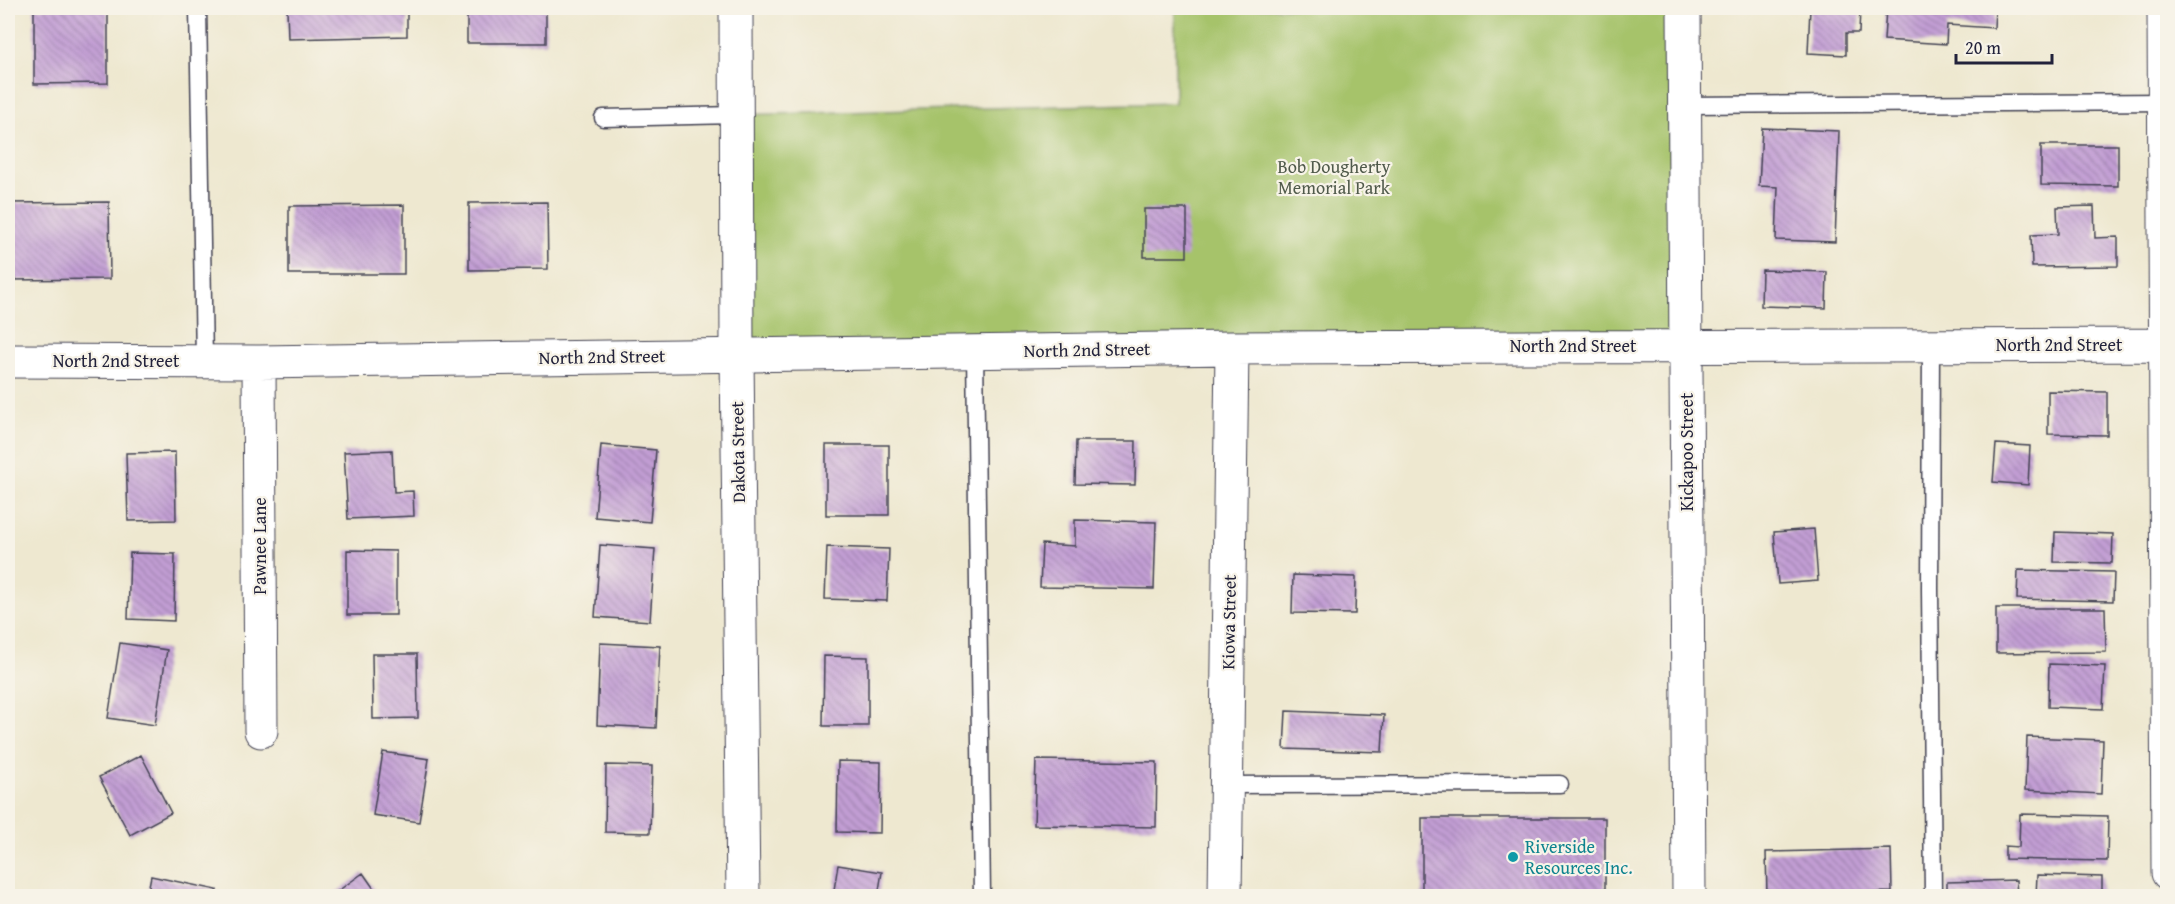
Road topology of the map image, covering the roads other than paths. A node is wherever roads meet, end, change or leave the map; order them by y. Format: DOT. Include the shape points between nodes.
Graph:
graph roads {
  1 [pos="198,8"];
  2 [pos="736,8"];
  3 [pos="1684,8"];
  4 [pos="2164,8"];
  5 [pos="2166,102"];
  6 [pos="1685,105"];
  7 [pos="736,115"];
  8 [pos="603,118"];
  9 [pos="1931,345"];
  10 [pos="2167,345"];
  11 [pos="1686,346"];
  12 [pos="1232,348"];
  13 [pos="975,351"];
  14 [pos="737,355"];
  15 [pos="8,361"];
  16 [pos="204,361"];
  17 [pos="259,362"];
  18 [pos="261,730"];
  19 [pos="1560,784"];
  20 [pos="1227,785"];
  21 [pos="2168,873"];
  22 [pos="743,897"];
  23 [pos="982,897"];
  24 [pos="1226,897"];
  25 [pos="1689,897"];
  26 [pos="1933,897"];
  1 -- 16 [label="lane"];
  2 -- 7 [label="street, Dakota Street"];
  3 -- 6 [label="street, Kickapoo Street"];
  4 -- 5 [label="street"];
  5 -- 6 [label="lane"];
  5 -- 10 [label="street"];
  6 -- 11 [label="street, Kickapoo Street"];
  7 -- 8 [label="lane"];
  7 -- 14 [label="street, Dakota Street"];
  9 -- 10 [label="street, North 2nd Street"];
  9 -- 11 [label="street, North 2nd Street"];
  9 -- 26 [label="lane"];
  10 -- 21 [label="street"];
  11 -- 12 [label="street, North 2nd Street"];
  11 -- 25 [label="street, Kickapoo Street"];
  12 -- 13 [label="street, North 2nd Street"];
  12 -- 20 [label="street, Kiowa Street"];
  13 -- 14 [label="street, North 2nd Street"];
  13 -- 23 [label="lane"];
  14 -- 17 [label="street, North 2nd Street"];
  14 -- 22 [label="street, Dakota Street"];
  15 -- 16 [label="street, North 2nd Street"];
  16 -- 17 [label="street, North 2nd Street"];
  17 -- 18 [label="street, Pawnee Lane"];
  19 -- 20 [label="lane"];
  20 -- 24 [label="street, Kiowa Street"];
}
